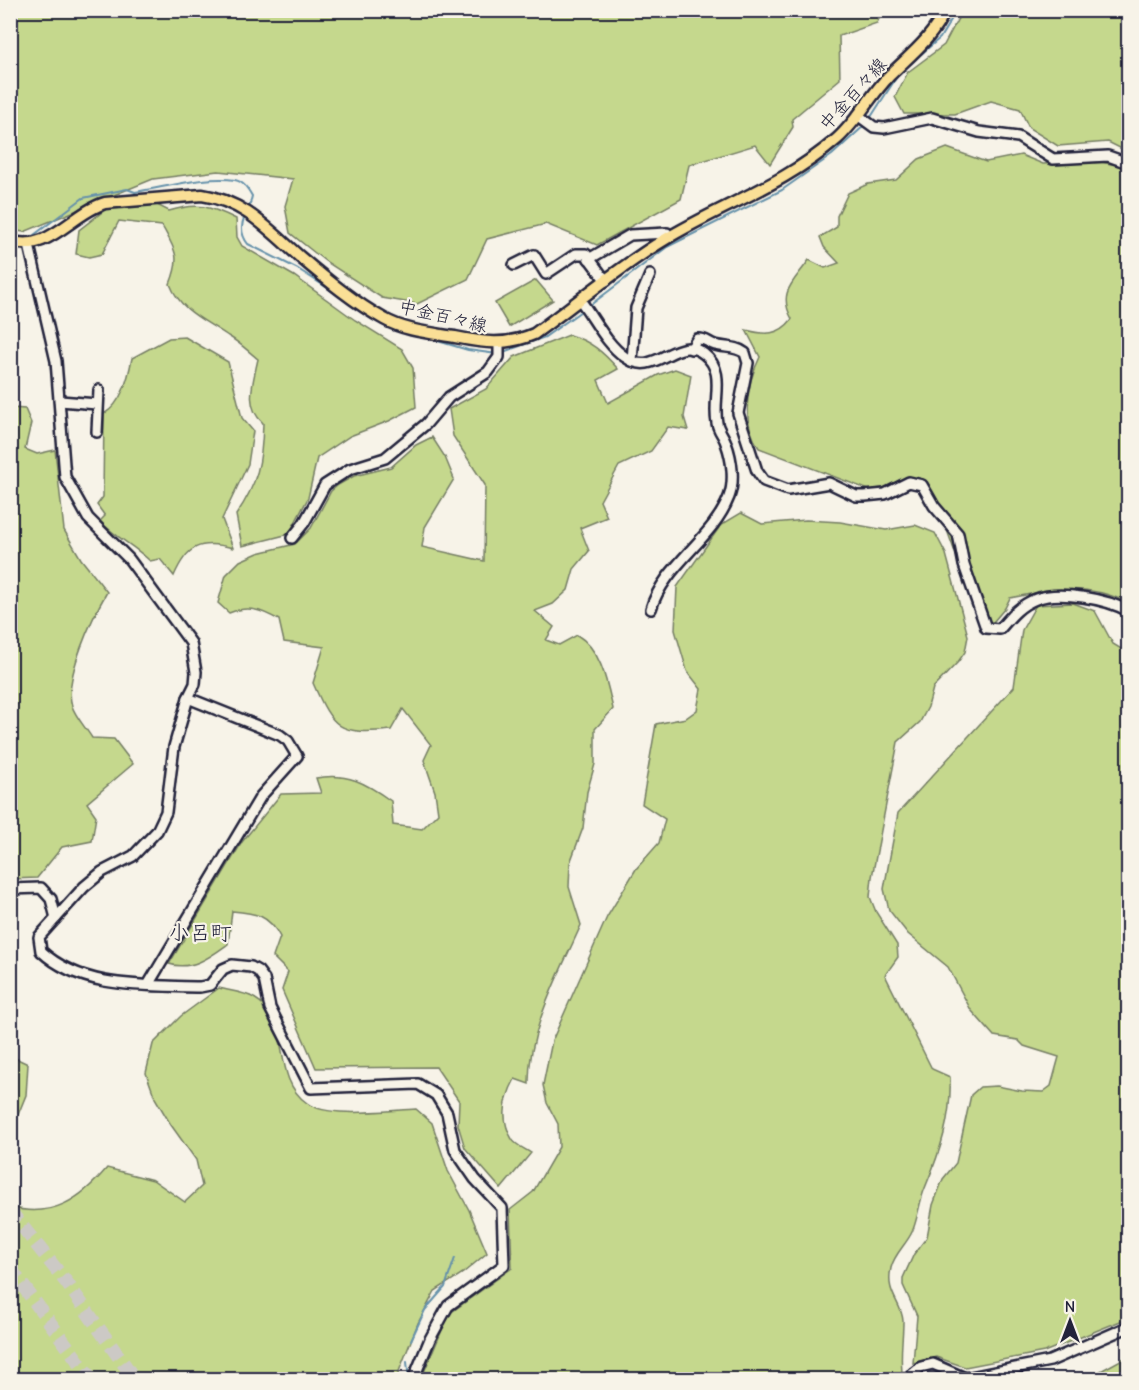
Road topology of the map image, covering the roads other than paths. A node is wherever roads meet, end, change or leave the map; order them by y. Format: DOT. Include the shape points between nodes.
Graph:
graph roads {
  1 [pos="945,10"];
  2 [pos="864,120"];
  3 [pos="1128,163"];
  4 [pos="669,237"];
  5 [pos="12,242"];
  6 [pos="29,245"];
  7 [pos="589,259"];
  8 [pos="514,265"];
  9 [pos="650,275"];
  10 [pos="606,281"];
  11 [pos="581,302"];
  12 [pos="499,349"];
  13 [pos="691,349"];
  14 [pos="632,361"];
  15 [pos="99,390"];
  16 [pos="60,401"];
  17 [pos="97,404"];
  18 [pos="98,432"];
  19 [pos="292,538"];
  20 [pos="651,609"];
  21 [pos="1128,611"];
  22 [pos="188,698"];
  23 [pos="10,889"];
  24 [pos="56,918"];
  25 [pos="148,984"];
  26 [pos="1128,1327"];
  27 [pos="413,1380"];
  28 [pos="905,1380"];
  1 -- 2 [label="main road, 中金百々線" via="932,33 887,78"];
  2 -- 3 [label="street" via="884,128 932,118 979,132 1018,137 1053,159 1108,156"];
  2 -- 4 [label="main road, 中金百々線" via="770,186"];
  4 -- 7 [label="street" via="667,233 630,235"];
  4 -- 10 [label="main road, 中金百々線"];
  5 -- 6 [label="main road"];
  6 -- 12 [label="main road, 中金百々線" via="43,241 92,207 105,203 218,197 248,211 328,280 385,320"];
  6 -- 16 [label="street" via="56,361"];
  7 -- 8 [label="street" via="586,254 576,254 546,274 534,255"];
  7 -- 10 [label="street"];
  9 -- 14 [label="street" via="636,308"];
  10 -- 11 [label="main road, 中金百々線"];
  11 -- 12 [label="main road, 中金百々線" via="534,334"];
  11 -- 14 [label="street" via="617,350"];
  12 -- 19 [label="street" via="488,372 449,397 385,459 350,469 325,485"];
  13 -- 14 [label="street" via="672,351 649,365"];
  13 -- 20 [label="street" via="704,354 718,375 716,417 730,460 729,496 664,584"];
  13 -- 21 [label="street" via="701,338 746,353 748,363 738,413 764,481 788,490 829,483 856,496 885,494 909,482 922,485 958,534 964,566 986,628 1000,629 1021,607 1043,597 1092,598"];
  15 -- 17 [label="street"];
  16 -- 17 [label="street"];
  16 -- 22 [label="street" via="65,477 88,518 129,559 192,643 196,672"];
  17 -- 18 [label="street"];
  22 -- 24 [label="street" via="174,747 166,812 157,831 134,856 102,872 84,887"];
  22 -- 25 [label="street" via="280,735 297,756 261,796"];
  23 -- 24 [label="street" via="40,888 51,898"];
  24 -- 25 [label="street" via="39,937 41,951 49,959 91,979"];
  25 -- 27 [label="street" via="200,987 210,985 223,969 232,965 250,967 264,979 270,1008 311,1088 418,1084 441,1101 455,1150 502,1208 504,1265 448,1306"];
  26 -- 28 [label="street" via="1050,1361 965,1378 933,1364 921,1367"];
}
